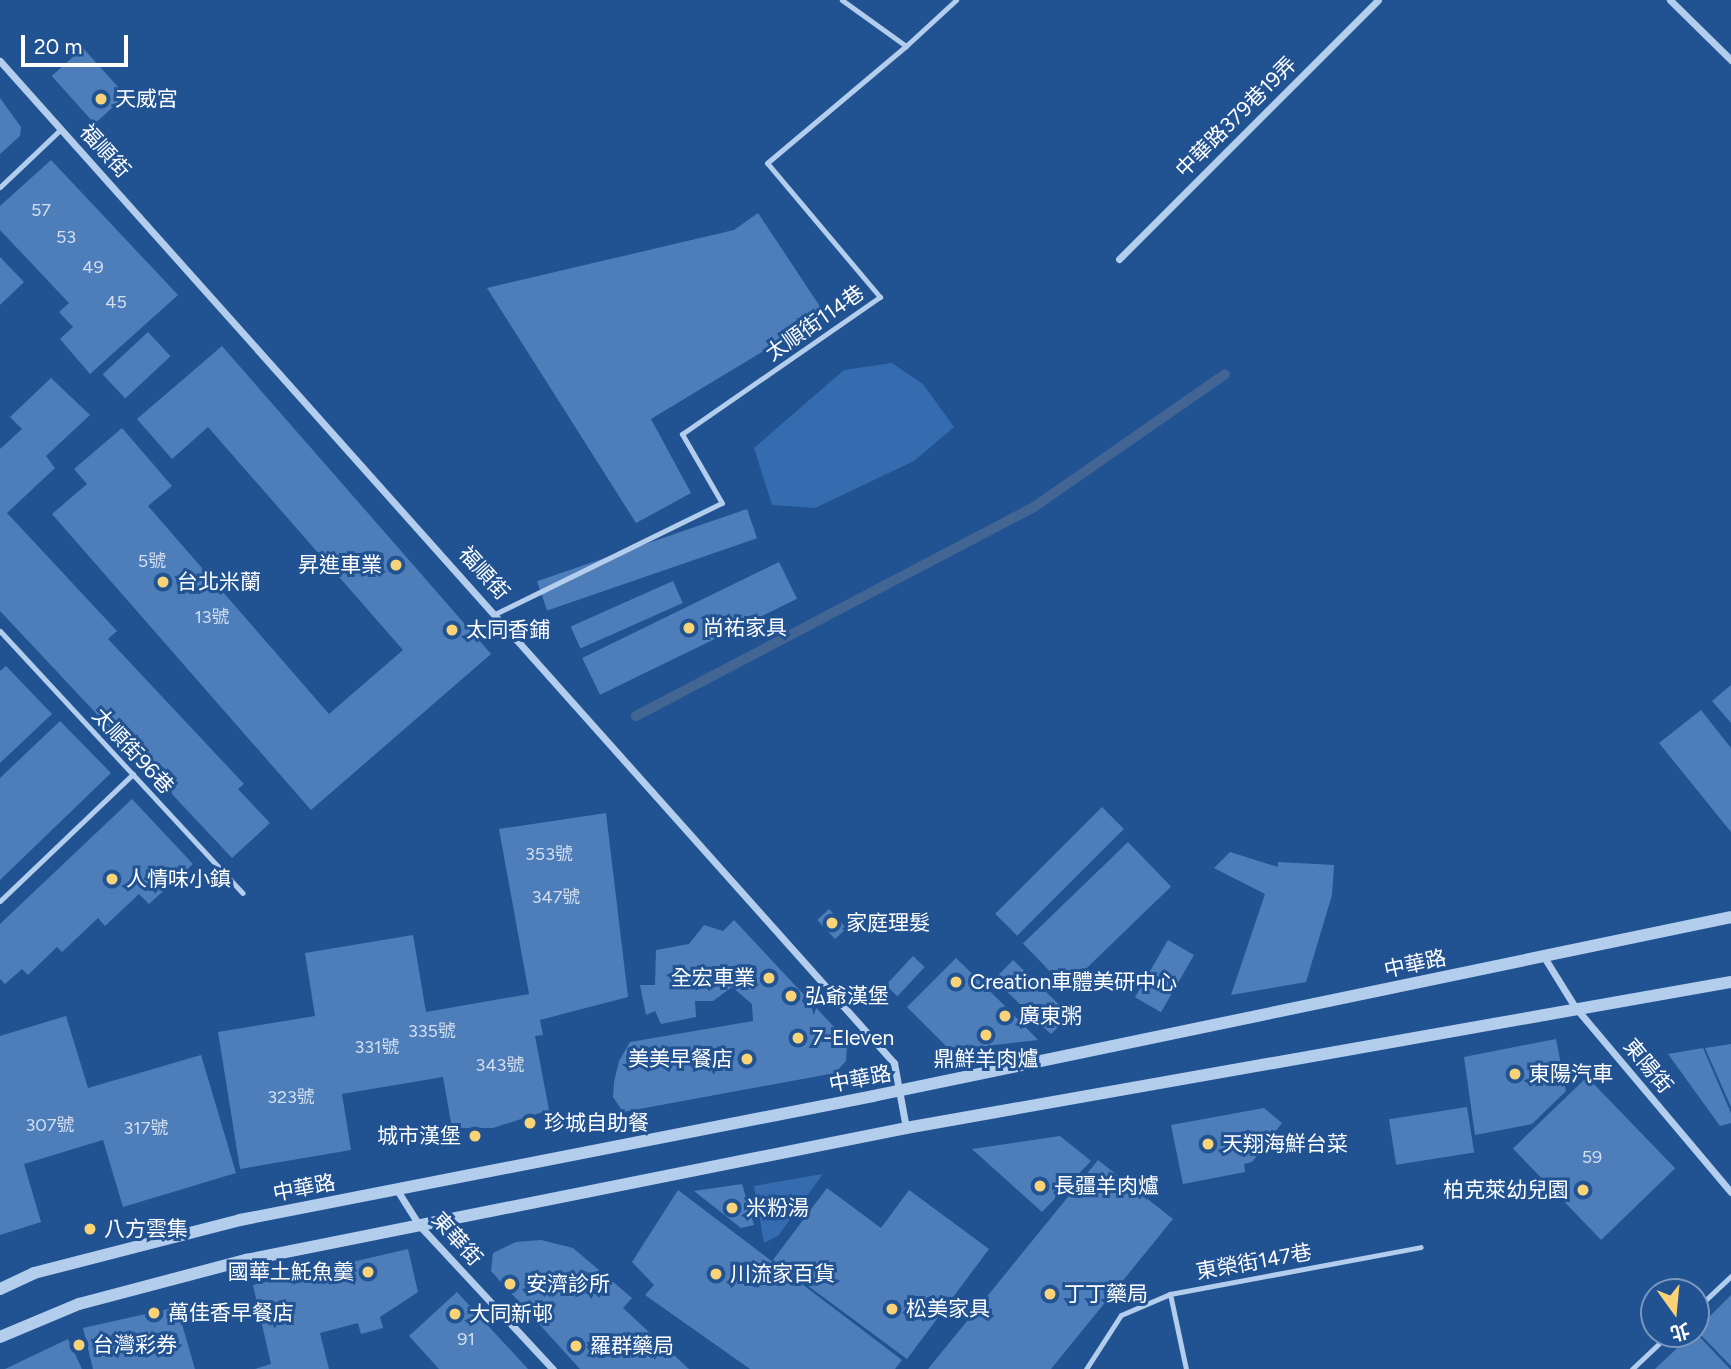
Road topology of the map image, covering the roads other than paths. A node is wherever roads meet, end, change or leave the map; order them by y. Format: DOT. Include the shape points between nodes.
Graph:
graph roads {
  1 [pos="842,0"];
  2 [pos="956,0"];
  3 [pos="1378,0"];
  4 [pos="1670,0"];
  5 [pos="906,46"];
  6 [pos="0,61"];
  7 [pos="1731,61"];
  8 [pos="61,129"];
  9 [pos="0,187"];
  10 [pos="1118,260"];
  11 [pos="497,613"];
  12 [pos="0,631"];
  13 [pos="6,637"];
  14 [pos="0,642"];
  15 [pos="133,774"];
  16 [pos="243,893"];
  17 [pos="0,901"];
  18 [pos="1731,917"];
  19 [pos="1544,957"];
  20 [pos="1731,982"];
  21 [pos="1576,1007"];
  22 [pos="899,1091"];
  23 [pos="906,1128"];
  24 [pos="397,1190"];
  25 [pos="1731,1192"];
  26 [pos="419,1225"];
  27 [pos="1420,1247"];
  28 [pos="1731,1276"];
  29 [pos="0,1289"];
  30 [pos="1170,1294"];
  31 [pos="1710,1296"];
  32 [pos="0,1337"];
  33 [pos="1654,1348"];
  34 [pos="553,1369"];
  35 [pos="1086,1369"];
  36 [pos="1186,1369"];
  37 [pos="1632,1369"];
  1 -- 5 [label="lane"];
  2 -- 5 [label="lane"];
  3 -- 10 [label="street, 中華路379巷19弄"];
  4 -- 7 [label="street"];
  5 -- 11 [label="lane, 太順街114巷" via="767,163 880,297 682,434 722,503"];
  6 -- 8 [label="street, 福順街"];
  8 -- 9 [label="lane"];
  8 -- 11 [label="street, 福順街"];
  11 -- 22 [label="street, 福順街" via="894,1063"];
  12 -- 13 [label="lane, 太順街96巷"];
  13 -- 14 [label="lane"];
  13 -- 15 [label="lane, 太順街96巷"];
  15 -- 16 [label="lane, 太順街96巷"];
  15 -- 17 [label="lane"];
  18 -- 19 [label="street, 中華路"];
  19 -- 21 [label="street, 東陽街"];
  19 -- 22 [label="street, 中華路"];
  20 -- 21 [label="street"];
  21 -- 23 [label="street"];
  21 -- 25 [label="street, 東陽街"];
  22 -- 23 [label="street, 福順街"];
  22 -- 24 [label="street, 中華路"];
  23 -- 26 [label="street"];
  24 -- 26 [label="street, 東華街"];
  24 -- 29 [label="street, 中華路" via="240,1220 34,1273"];
  26 -- 32 [label="street" via="246,1260 79,1304"];
  26 -- 34 [label="street, 東華街"];
  27 -- 30 [label="lane, 東榮街147巷"];
  28 -- 31 [label="lane"];
  30 -- 35 [label="lane" via="1121,1315"];
  30 -- 36 [label="lane, 東榮街147巷"];
  33 -- 37 [label="lane"];
}
